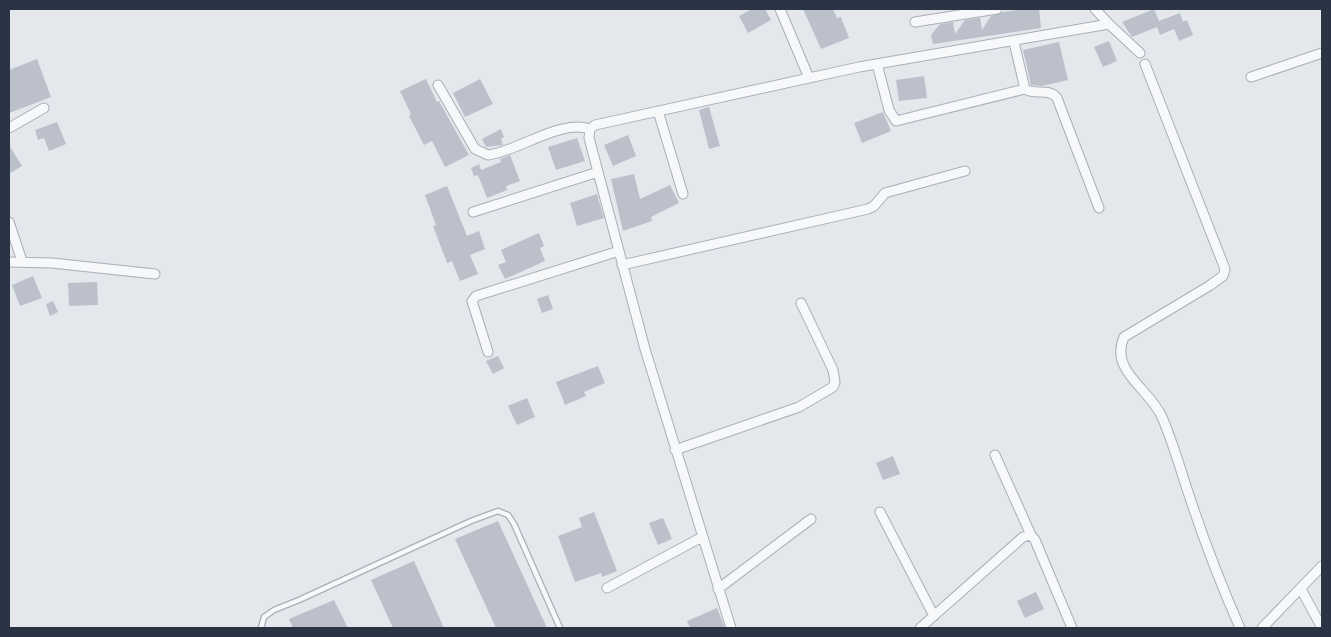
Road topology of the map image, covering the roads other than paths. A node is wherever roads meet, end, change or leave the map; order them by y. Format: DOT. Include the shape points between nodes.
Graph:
graph roads {
  1 [pos="780,9"];
  2 [pos="997,9"];
  3 [pos="1096,9"];
  4 [pos="915,22"];
  5 [pos="1108,24"];
  6 [pos="1014,42"];
  7 [pos="1140,53"];
  8 [pos="1322,53"];
  9 [pos="877,64"];
  10 [pos="1145,64"];
  11 [pos="1251,77"];
  12 [pos="810,78"];
  13 [pos="438,85"];
  14 [pos="1025,89"];
  15 [pos="44,108"];
  16 [pos="658,111"];
  17 [pos="9,128"];
  18 [pos="590,129"];
  19 [pos="965,171"];
  20 [pos="598,172"];
  21 [pos="683,194"];
  22 [pos="1100,208"];
  23 [pos="473,212"];
  24 [pos="9,222"];
  25 [pos="618,250"];
  26 [pos="22,261"];
  27 [pos="9,262"];
  28 [pos="622,265"];
  29 [pos="155,274"];
  30 [pos="801,303"];
  31 [pos="488,352"];
  32 [pos="675,450"];
  33 [pos="995,455"];
  34 [pos="880,512"];
  35 [pos="811,519"];
  36 [pos="1031,535"];
  37 [pos="702,537"];
  38 [pos="1322,566"];
  39 [pos="606,588"];
  40 [pos="718,589"];
  41 [pos="1301,589"];
  42 [pos="934,616"];
  43 [pos="261,628"];
  44 [pos="560,628"];
  45 [pos="730,628"];
  46 [pos="920,628"];
  47 [pos="1072,628"];
  48 [pos="1240,628"];
  49 [pos="1262,628"];
  50 [pos="1322,628"];
  1 -- 12 [label="street"];
  2 -- 4 [label="street"];
  3 -- 5 [label="street"];
  5 -- 6 [label="street"];
  5 -- 7 [label="street"];
  6 -- 9 [label="street"];
  6 -- 14 [label="street"];
  8 -- 11 [label="street"];
  9 -- 12 [label="street"];
  9 -- 14 [label="street" via="888,110 896,121"];
  10 -- 48 [label="street" via="1226,269 1223,276 1209,286 1124,337 1120,358 1125,370 1147,393 1162,417 1212,562"];
  12 -- 16 [label="street"];
  13 -- 18 [label="street" via="475,149 480,152 493,154 567,128 581,126"];
  14 -- 22 [label="street" via="1030,93 1048,92 1056,98"];
  15 -- 17 [label="street"];
  16 -- 18 [label="street" via="595,125"];
  16 -- 21 [label="street"];
  18 -- 20 [label="street" via="589,138"];
  19 -- 28 [label="street" via="885,193 868,209"];
  20 -- 23 [label="street"];
  20 -- 25 [label="street"];
  24 -- 26 [label="street"];
  25 -- 28 [label="street"];
  25 -- 31 [label="street" via="476,296 472,301 474,312"];
  26 -- 27 [label="street"];
  26 -- 29 [label="street"];
  28 -- 32 [label="street"];
  30 -- 32 [label="street" via="833,370 833,387 799,407"];
  32 -- 37 [label="street"];
  33 -- 36 [label="street"];
  34 -- 42 [label="street"];
  35 -- 40 [label="street"];
  36 -- 42 [label="street" via="1023,537"];
  36 -- 47 [label="street"];
  37 -- 39 [label="street"];
  37 -- 40 [label="street"];
  38 -- 41 [label="street"];
  40 -- 45 [label="street"];
  41 -- 49 [label="street"];
  41 -- 50 [label="street"];
  42 -- 46 [label="street"];
  43 -- 44 [label="lane" via="264,617 274,610 471,520 498,511 508,515 514,524"];
}
